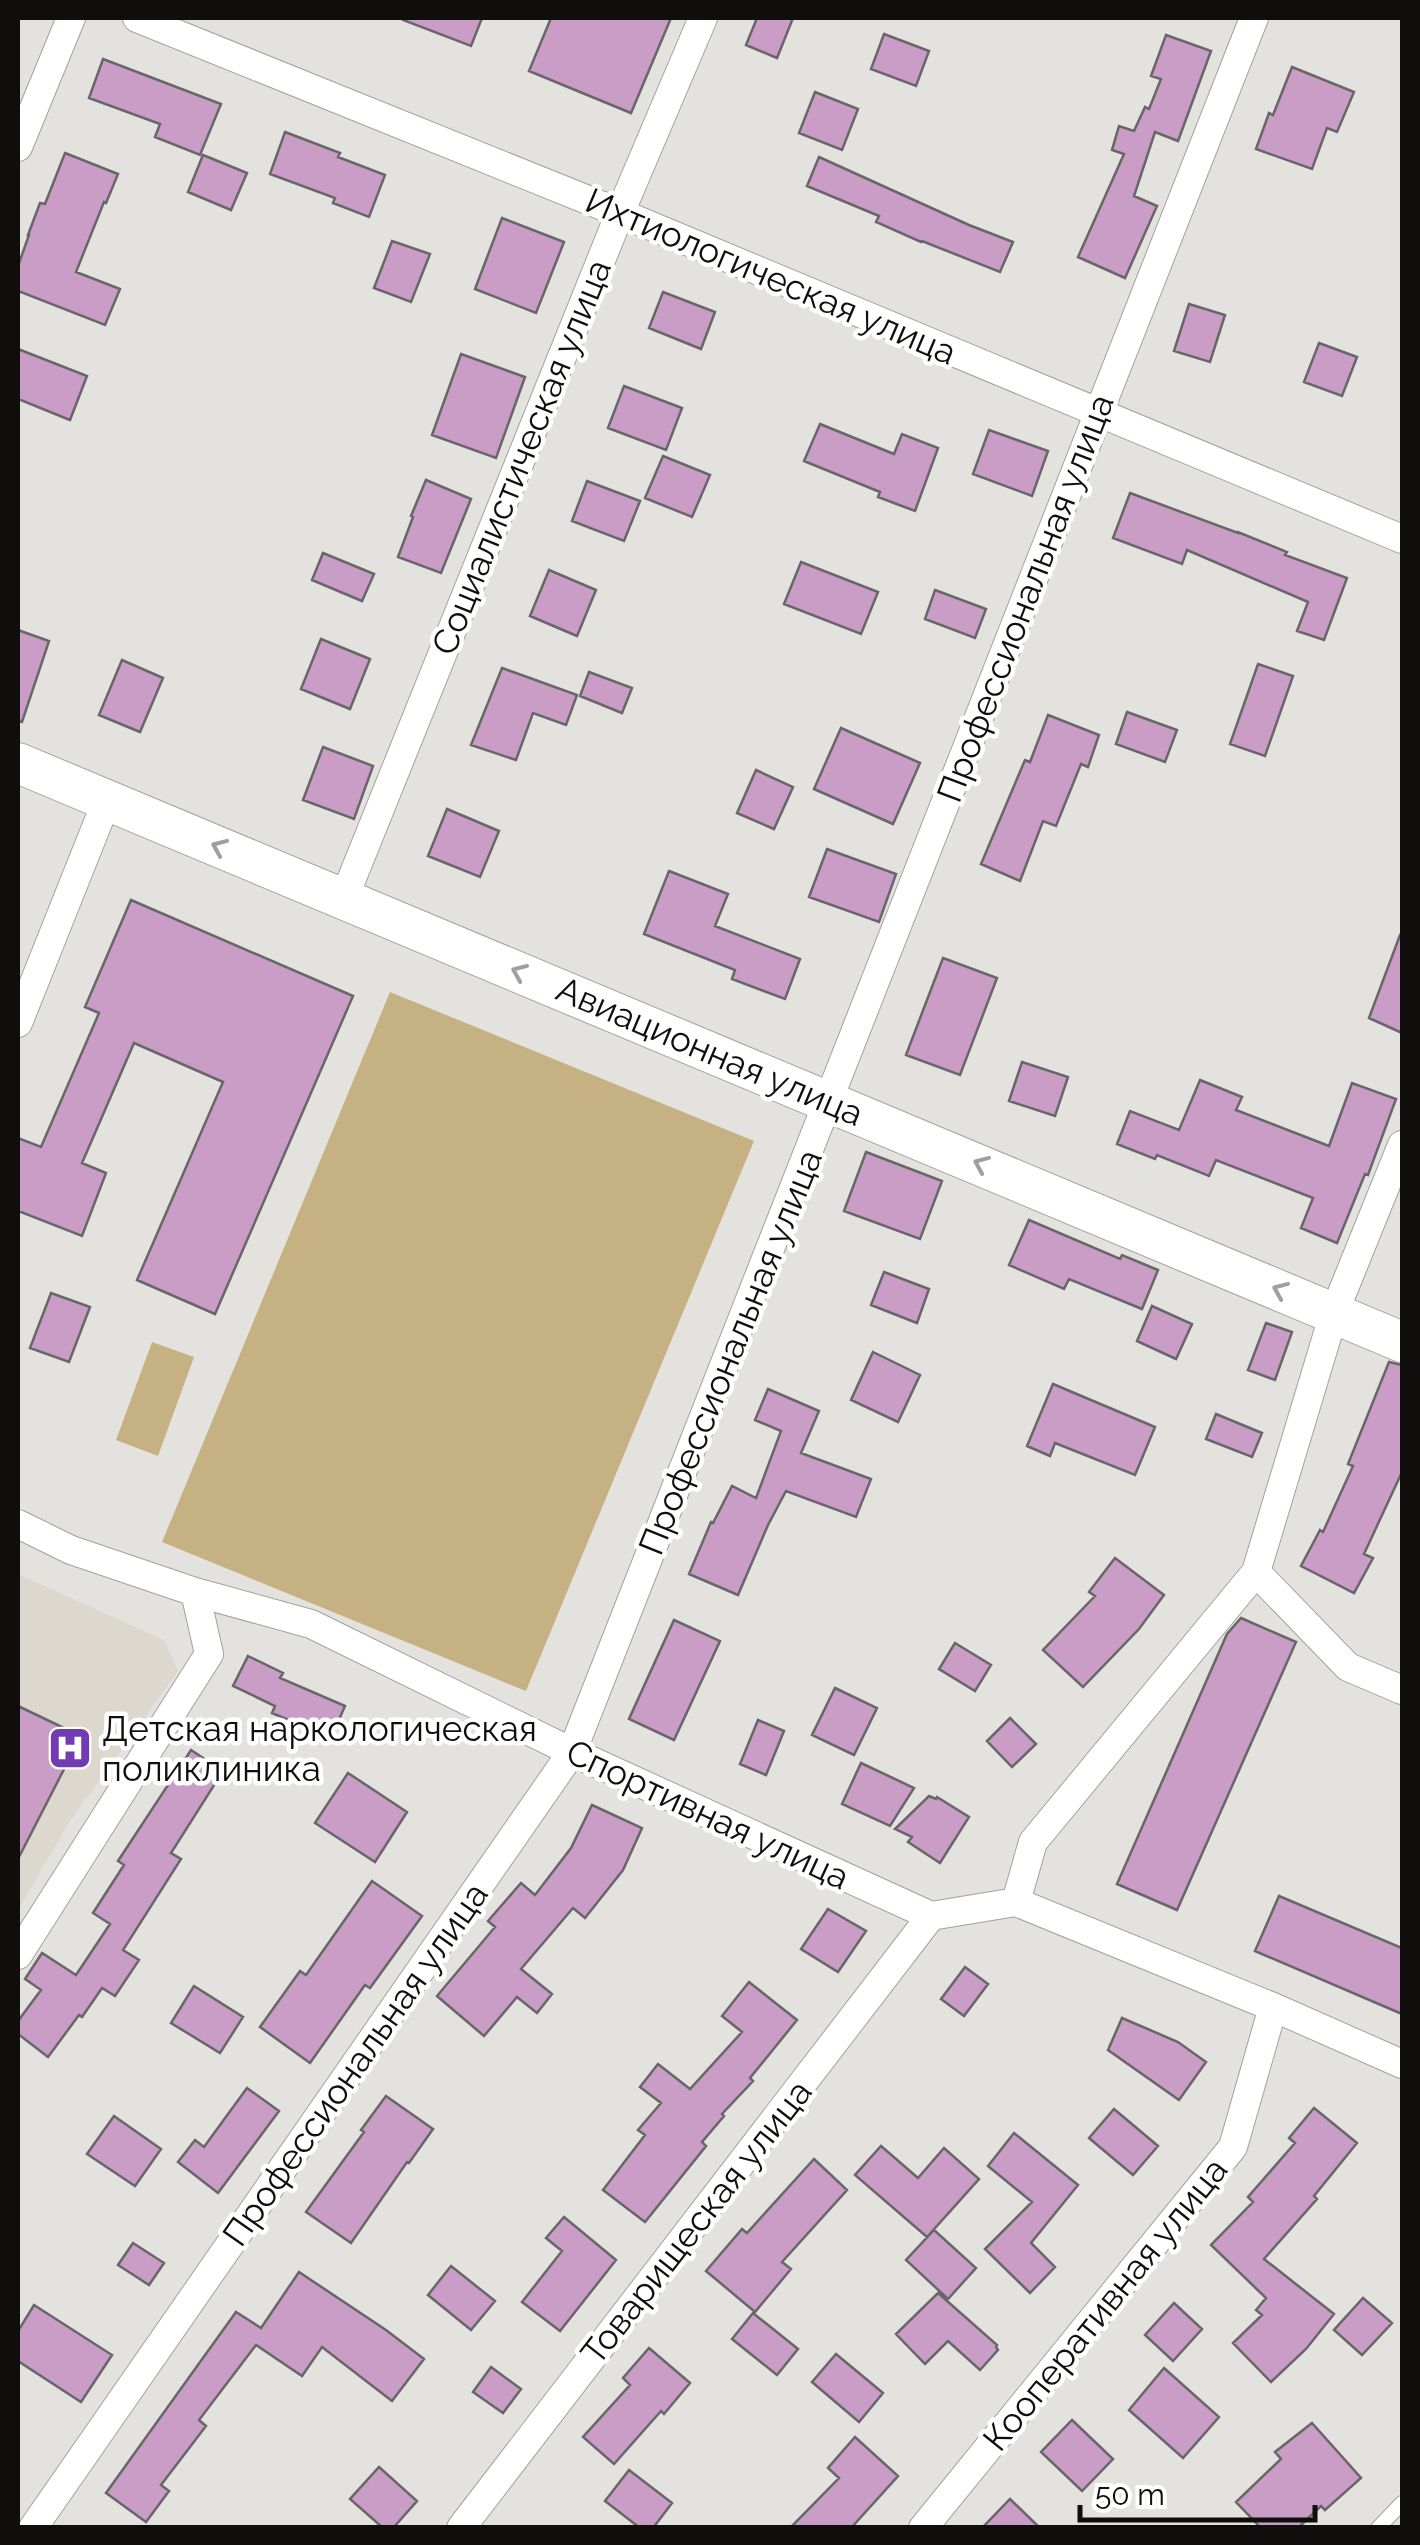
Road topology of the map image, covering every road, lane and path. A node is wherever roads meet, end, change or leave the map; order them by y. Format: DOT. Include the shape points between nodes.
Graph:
graph roads {
  1 [pos="72,18"];
  2 [pos="137,18"];
  3 [pos="704,18"];
  4 [pos="1254,18"];
  5 [pos="18,148"];
  6 [pos="620,212"];
  7 [pos="1098,412"];
  8 [pos="1402,538"];
  9 [pos="18,762"];
  10 [pos="107,800"];
  11 [pos="344,898"];
  12 [pos="18,1023"];
  13 [pos="829,1100"];
  14 [pos="1402,1145"];
  15 [pos="1334,1313"];
  16 [pos="1402,1342"];
  17 [pos="18,1524"];
  18 [pos="1256,1572"];
  19 [pos="195,1592"];
  20 [pos="1402,1690"];
  21 [pos="572,1752"];
  22 [pos="1016,1902"];
  23 [pos="930,1916"];
  24 [pos="18,1955"];
  25 [pos="1273,2007"];
  26 [pos="1402,2064"];
  27 [pos="1402,2503"];
  28 [pos="32,2528"];
  29 [pos="461,2528"];
  30 [pos="923,2528"];
  31 [pos="1378,2528"];
  1 -- 5 [label="street"];
  2 -- 6 [label="street, Ихтиологическая улица"];
  3 -- 6 [label="street, Социалистическая улица"];
  4 -- 7 [label="street, Профессиональная улица"];
  6 -- 7 [label="street, Ихтиологическая улица"];
  6 -- 11 [label="street, Социалистическая улица"];
  7 -- 8 [label="street, Ихтиологическая улица"];
  7 -- 13 [label="street, Профессиональная улица"];
  9 -- 10 [label="main road, Авиационная улица"];
  11 -- 10 [label="main road, Авиационная улица, one-way"];
  10 -- 12 [label="street"];
  13 -- 11 [label="main road, Авиационная улица, one-way"];
  15 -- 13 [label="main road, Авиационная улица, one-way"];
  13 -- 21 [label="street, Профессиональная улица"];
  14 -- 15 [label="street"];
  15 -- 16 [label="main road, Авиационная улица"];
  15 -- 18 [label="street"];
  17 -- 19 [label="street, Спортивная улица"];
  18 -- 20 [label="street" via="1348,1667"];
  18 -- 22 [label="street" via="1033,1842"];
  19 -- 21 [label="street, Спортивная улица" via="311,1624"];
  19 -- 24 [label="street" via="209,1654"];
  21 -- 23 [label="street, Спортивная улица"];
  21 -- 28 [label="street, Профессиональная улица"];
  22 -- 23 [label="street"];
  22 -- 25 [label="street"];
  23 -- 29 [label="street, Товарищеская улица"];
  25 -- 26 [label="street"];
  25 -- 30 [label="street, Кооперативная улица" via="1233,2146"];
  27 -- 31 [label="lane"];
}
